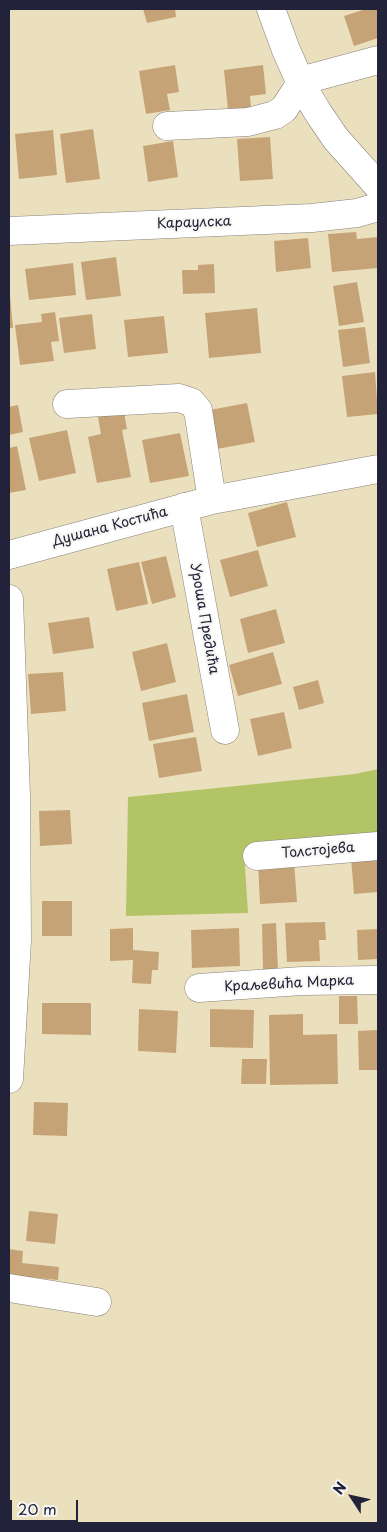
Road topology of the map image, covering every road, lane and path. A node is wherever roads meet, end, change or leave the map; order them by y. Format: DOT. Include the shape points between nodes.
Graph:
graph roads {
  1 [pos="271,9"];
  2 [pos="378,60"];
  3 [pos="302,85"];
  4 [pos="167,126"];
  5 [pos="378,186"];
  6 [pos="378,207"];
  7 [pos="9,231"];
  8 [pos="67,404"];
  9 [pos="378,469"];
  10 [pos="212,500"];
  11 [pos="184,507"];
  12 [pos="9,555"];
  13 [pos="9,599"];
  14 [pos="224,730"];
  15 [pos="378,846"];
  16 [pos="257,856"];
  17 [pos="378,980"];
  18 [pos="199,988"];
  19 [pos="9,1079"];
  20 [pos="9,1288"];
  21 [pos="97,1302"];
  1 -- 3 [label="street"];
  2 -- 3 [label="street"];
  3 -- 4 [label="street" via="275,116 248,122"];
  3 -- 5 [label="street" via="336,139"];
  6 -- 7 [label="street, Караулска" via="312,218"];
  8 -- 10 [label="street" via="179,398 191,402 198,410"];
  9 -- 10 [label="street, Душана Костића"];
  10 -- 11 [label="street, Душана Костића"];
  11 -- 12 [label="street, Душана Костића"];
  11 -- 14 [label="street, Уроша Предића"];
  13 -- 19 [label="street" via="17,940"];
  15 -- 16 [label="street, Толстојева"];
  17 -- 18 [label="street, Краљевића Марка"];
  20 -- 21 [label="street"];
}
